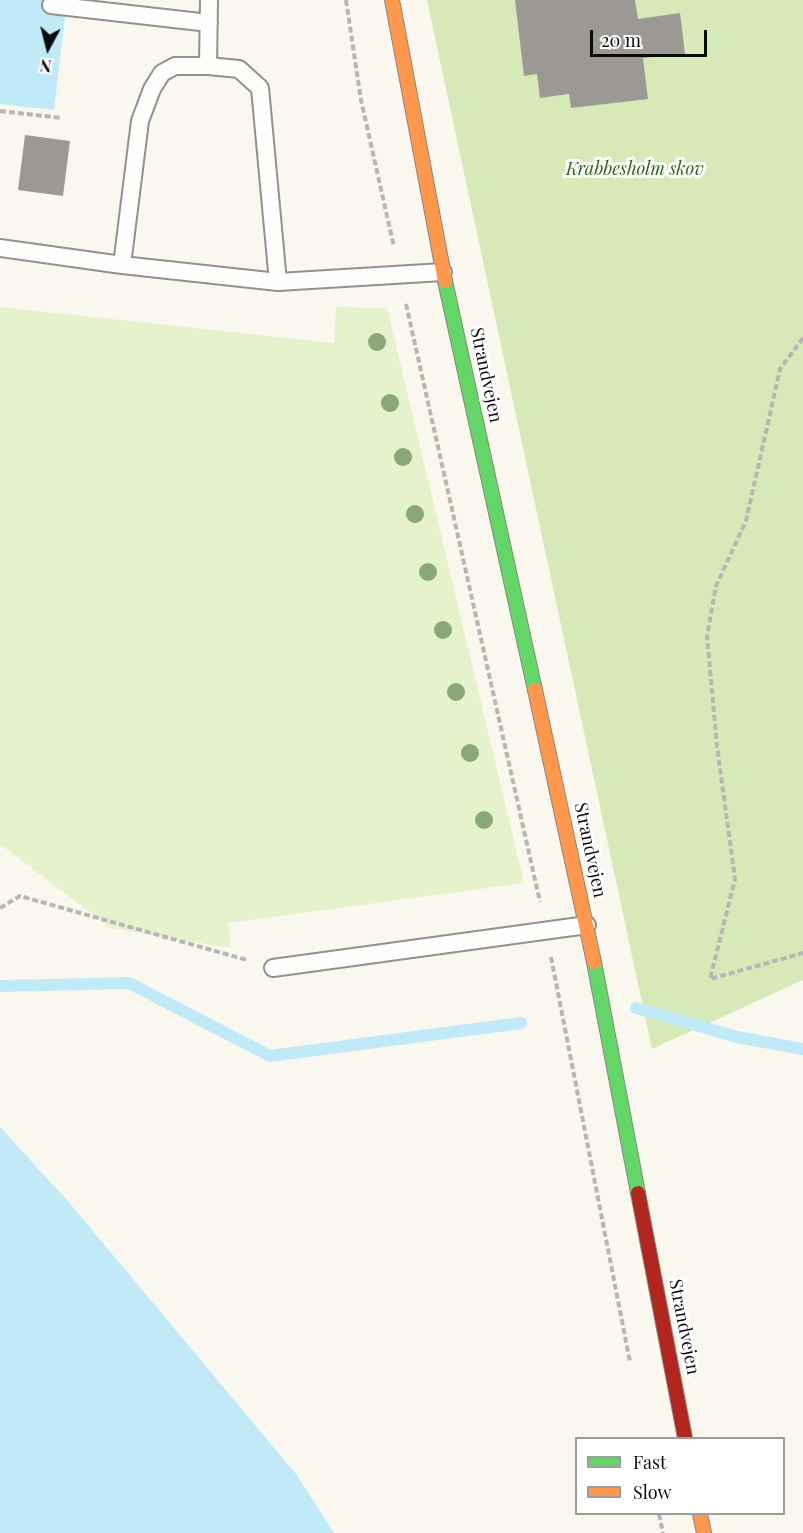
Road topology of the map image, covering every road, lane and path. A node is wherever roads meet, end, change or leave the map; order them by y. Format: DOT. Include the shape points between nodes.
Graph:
graph roads {
  1 [pos="209,0"];
  2 [pos="346,0"];
  3 [pos="392,0"];
  4 [pos="51,5"];
  5 [pos="209,23"];
  6 [pos="208,66"];
  7 [pos="0,111"];
  8 [pos="62,118"];
  9 [pos="0,248"];
  10 [pos="122,265"];
  11 [pos="443,272"];
  12 [pos="400,275"];
  13 [pos="278,282"];
  14 [pos="803,338"];
  15 [pos="0,908"];
  16 [pos="587,925"];
  17 [pos="546,931"];
  18 [pos="803,953"];
  19 [pos="273,968"];
  20 [pos="631,1369"];
  21 [pos="685,1437"];
  22 [pos="700,1515"];
  23 [pos="704,1533"];
  1 -- 5 [label="lane"];
  2 -- 12 [label="path" via="361,100"];
  3 -- 11 [label="street, Strandvejen"];
  4 -- 5 [label="lane"];
  5 -- 6 [label="lane"];
  6 -- 10 [label="lane" via="175,66 162,73 152,89 140,122"];
  6 -- 13 [label="lane" via="239,69 260,88"];
  7 -- 8 [label="path"];
  9 -- 10 [label="lane"];
  10 -- 13 [label="lane"];
  11 -- 12 [label="lane"];
  11 -- 16 [label="street, Strandvejen"];
  12 -- 13 [label="lane"];
  12 -- 17 [label="path"];
  14 -- 18 [label="path" via="780,369 746,521 716,586 707,636 735,879 710,979"];
  15 -- 19 [label="path" via="20,896"];
  16 -- 17 [label="lane"];
  16 -- 21 [label="street, Strandvejen"];
  17 -- 19 [label="lane"];
  17 -- 20 [label="path"];
  22 -- 23 [label="street"];
}
